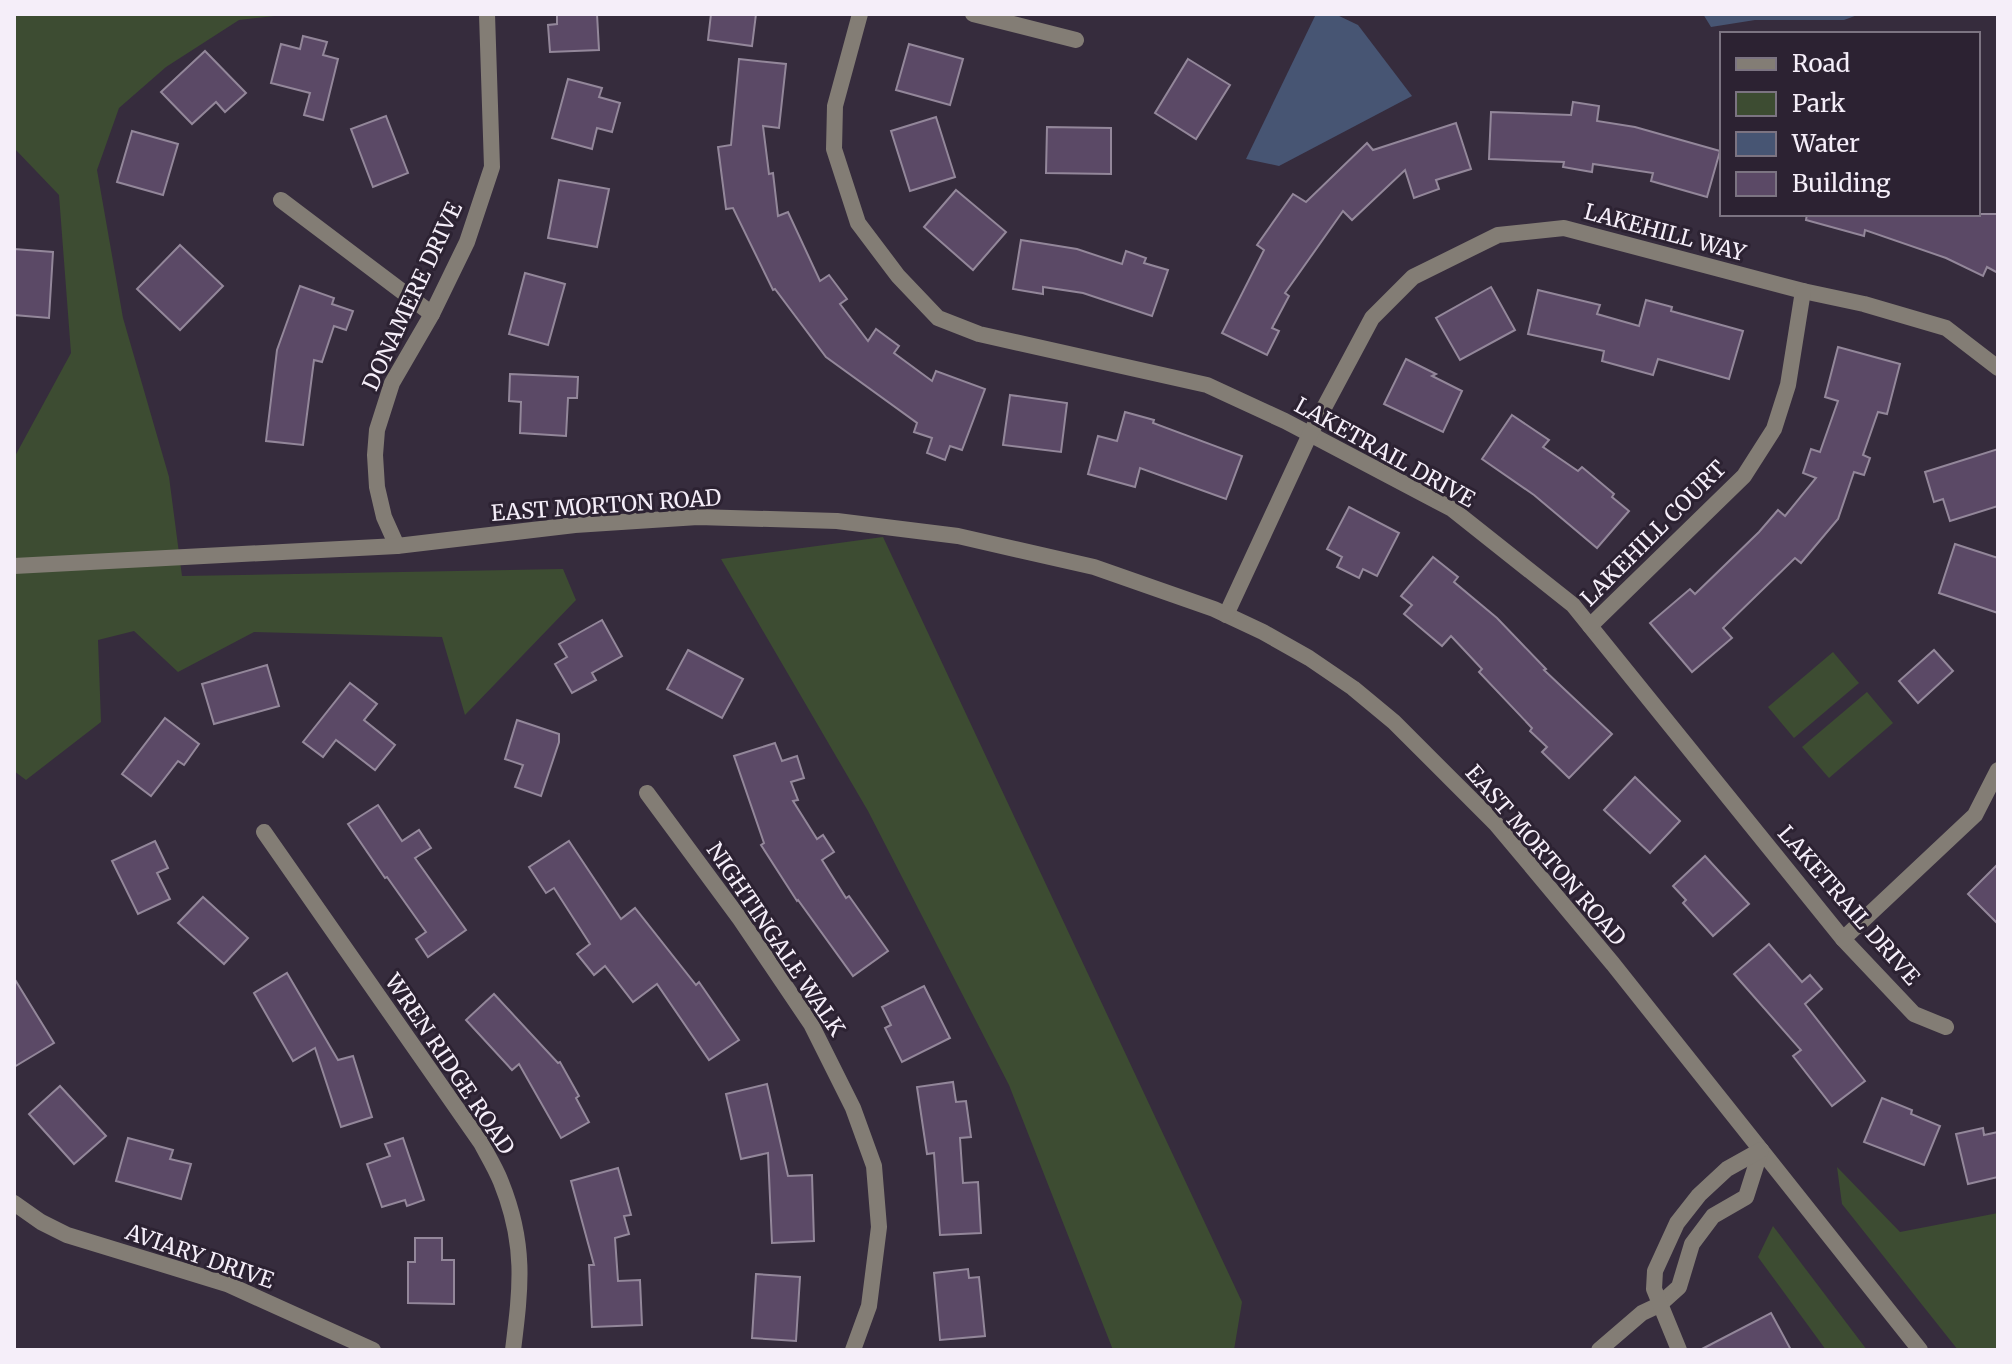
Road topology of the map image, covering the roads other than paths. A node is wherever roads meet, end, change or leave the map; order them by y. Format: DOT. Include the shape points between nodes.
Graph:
graph roads {
  1 [pos="487,14"];
  2 [pos="860,14"];
  3 [pos="973,14"];
  4 [pos="1076,40"];
  5 [pos="281,200"];
  6 [pos="1803,291"];
  7 [pos="432,314"];
  8 [pos="1998,368"];
  9 [pos="1310,434"];
  10 [pos="397,546"];
  11 [pos="14,566"];
  12 [pos="1226,615"];
  13 [pos="1590,626"];
  14 [pos="1998,770"];
  15 [pos="647,793"];
  16 [pos="264,832"];
  17 [pos="1843,939"];
  18 [pos="1946,1027"];
  19 [pos="1761,1150"];
  20 [pos="14,1203"];
  21 [pos="1659,1305"];
  22 [pos="373,1350"];
  23 [pos="513,1350"];
  24 [pos="853,1350"];
  25 [pos="1599,1350"];
  26 [pos="1679,1350"];
  27 [pos="1920,1350"];
  1 -- 7 [label="street, DONAMERE DRIVE" via="492,167 467,242"];
  2 -- 9 [label="street, LAKETRAIL DRIVE" via="835,106 834,149 858,223 938,318 979,334 1207,385"];
  3 -- 4 [label="street"];
  5 -- 7 [label="street"];
  6 -- 8 [label="street, LAKEHILL WAY" via="1946,328"];
  6 -- 9 [label="street, LAKEHILL WAY" via="1564,228 1498,235 1413,277 1372,318"];
  6 -- 13 [label="street, LAKEHILL COURT" via="1788,385 1774,429 1744,476"];
  7 -- 10 [label="street, DONAMERE DRIVE" via="392,383 377,430 377,487"];
  9 -- 12 [label="street, LAKEHILL WAY"];
  9 -- 13 [label="street, LAKETRAIL DRIVE" via="1452,509 1573,605"];
  10 -- 11 [label="street, EAST MORTON ROAD"];
  10 -- 12 [label="street, EAST MORTON ROAD" via="698,517 837,521 958,536 1094,567"];
  12 -- 19 [label="street, EAST MORTON ROAD" via="1320,666 1394,722 1496,824"];
  13 -- 17 [label="street, LAKETRAIL DRIVE"];
  14 -- 17 [label="street" via="1975,815"];
  15 -- 24 [label="street, NIGHTINGALE WALK" via="811,1024 853,1108 874,1166 879,1227 869,1306"];
  16 -- 23 [label="street, WREN RIDGE ROAD" via="481,1143 501,1180 521,1263"];
  17 -- 18 [label="street, LAKETRAIL DRIVE" via="1914,1014"];
  19 -- 21 [label="street" via="1746,1197 1713,1216 1692,1244 1679,1287"];
  19 -- 21 [label="street" via="1727,1169 1677,1223 1655,1271"];
  19 -- 27 [label="street, EAST MORTON ROAD"];
  20 -- 22 [label="street, AVIARY DRIVE" via="67,1235 227,1284"];
  21 -- 25 [label="street"];
  21 -- 26 [label="street"];
}
